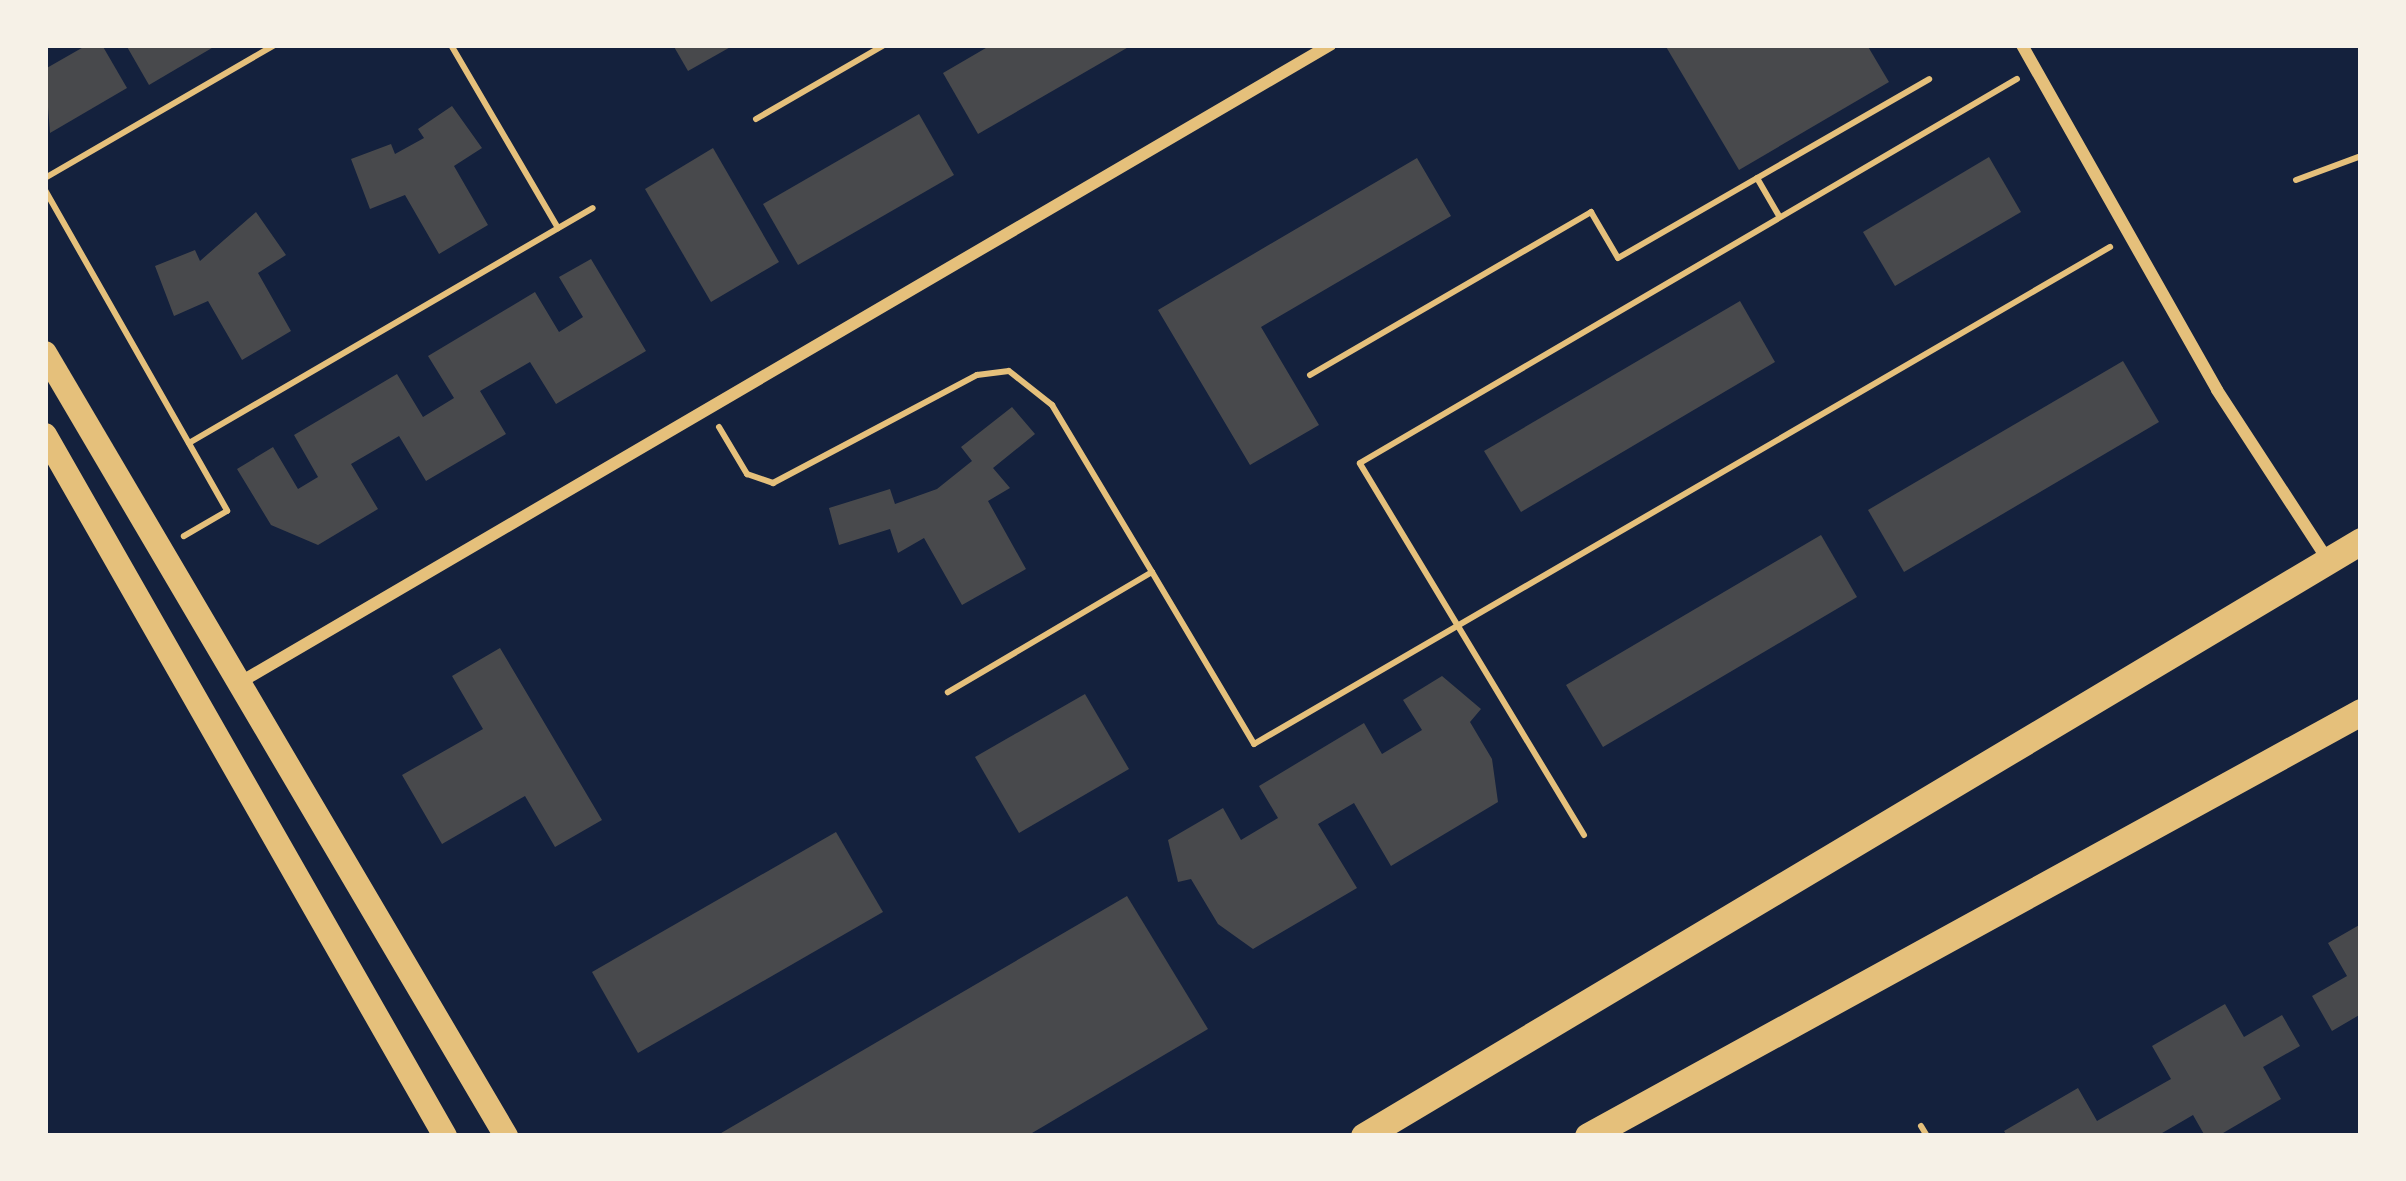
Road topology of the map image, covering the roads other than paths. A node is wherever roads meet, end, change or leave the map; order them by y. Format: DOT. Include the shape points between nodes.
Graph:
graph roads {
  1 [pos="1330,45"];
  2 [pos="2022,45"];
  3 [pos="45,353"];
  4 [pos="45,435"];
  5 [pos="2361,541"];
  6 [pos="2327,560"];
  7 [pos="238,683"];
  8 [pos="2361,712"];
  9 [pos="446,1136"];
  10 [pos="506,1136"];
  11 [pos="1364,1136"];
  12 [pos="1588,1136"];
  1 -- 7 [label="street"];
  2 -- 6 [label="street" via="2216,390"];
  3 -- 7 [label="main road"];
  4 -- 9 [label="main road"];
  5 -- 6 [label="main road"];
  6 -- 11 [label="main road"];
  7 -- 10 [label="main road"];
  8 -- 12 [label="main road"];
}
